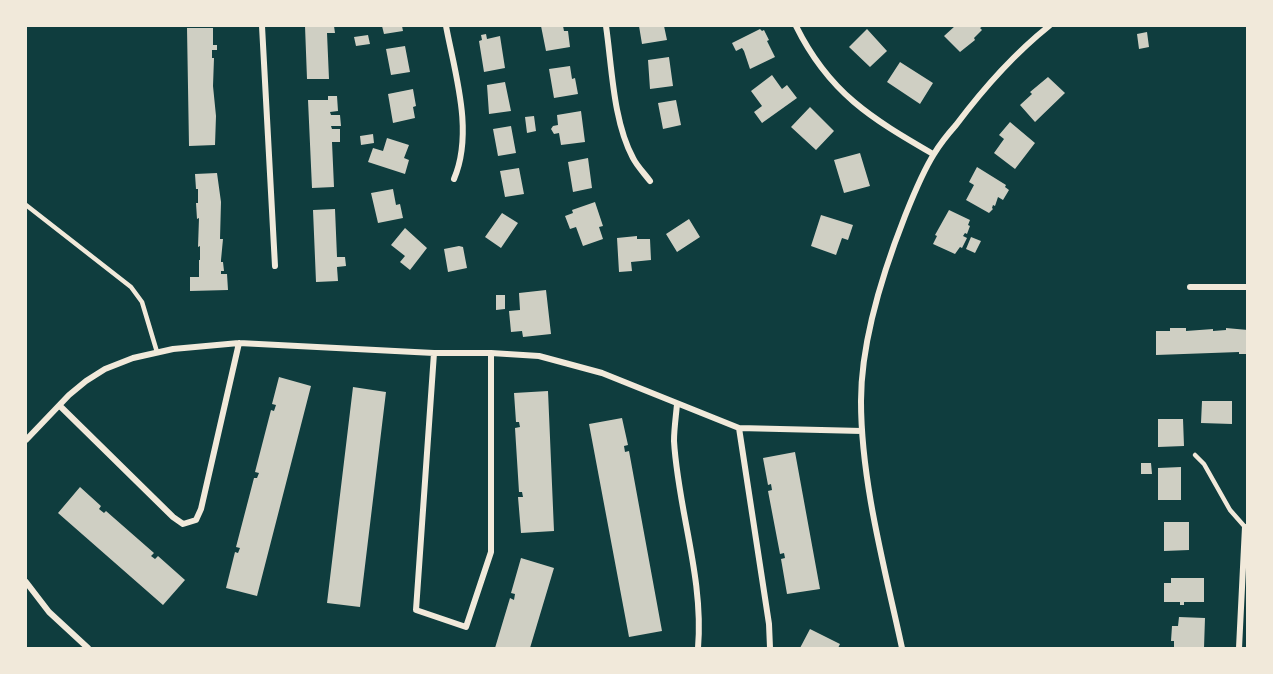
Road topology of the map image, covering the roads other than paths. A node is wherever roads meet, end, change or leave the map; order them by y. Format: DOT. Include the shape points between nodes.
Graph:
graph roads {
  1 [pos="262,26"];
  2 [pos="446,26"];
  3 [pos="606,26"];
  4 [pos="796,26"];
  5 [pos="1049,26"];
  6 [pos="933,154"];
  7 [pos="454,178"];
  8 [pos="650,181"];
  9 [pos="26,205"];
  10 [pos="275,266"];
  11 [pos="1190,287"];
  12 [pos="1248,287"];
  13 [pos="240,343"];
  14 [pos="157,352"];
  15 [pos="434,353"];
  16 [pos="491,353"];
  17 [pos="677,404"];
  18 [pos="60,406"];
  19 [pos="739,428"];
  20 [pos="862,431"];
  21 [pos="26,440"];
  22 [pos="1195,455"];
  23 [pos="1245,527"];
  24 [pos="26,582"];
  25 [pos="87,648"];
  26 [pos="698,648"];
  27 [pos="770,648"];
  28 [pos="902,648"];
  29 [pos="1239,648"];
  1 -- 10 [label="street"];
  2 -- 7 [label="street" via="460,101 463,149"];
  3 -- 8 [label="street" via="625,138 634,160"];
  4 -- 6 [label="street" via="816,62 844,95 865,113"];
  5 -- 6 [label="street" via="992,81"];
  6 -- 20 [label="street" via="892,249 876,301 863,374"];
  9 -- 14 [label="lane" via="131,287 142,302"];
  11 -- 12 [label="street"];
  13 -- 14 [label="street"];
  13 -- 15 [label="street"];
  13 -- 18 [label="street" via="201,509 190,523 183,524 173,517"];
  14 -- 18 [label="street" via="105,369"];
  15 -- 16 [label="street"];
  15 -- 16 [label="street" via="416,610 466,627 491,552"];
  16 -- 17 [label="street" via="539,356 602,373"];
  17 -- 19 [label="street"];
  17 -- 26 [label="street" via="675,446 697,599"];
  18 -- 21 [label="street"];
  19 -- 20 [label="street"];
  19 -- 27 [label="street"];
  20 -- 28 [label="street" via="880,549"];
  22 -- 23 [label="lane"];
  23 -- 29 [label="street"];
  24 -- 25 [label="street" via="49,612"];
}
